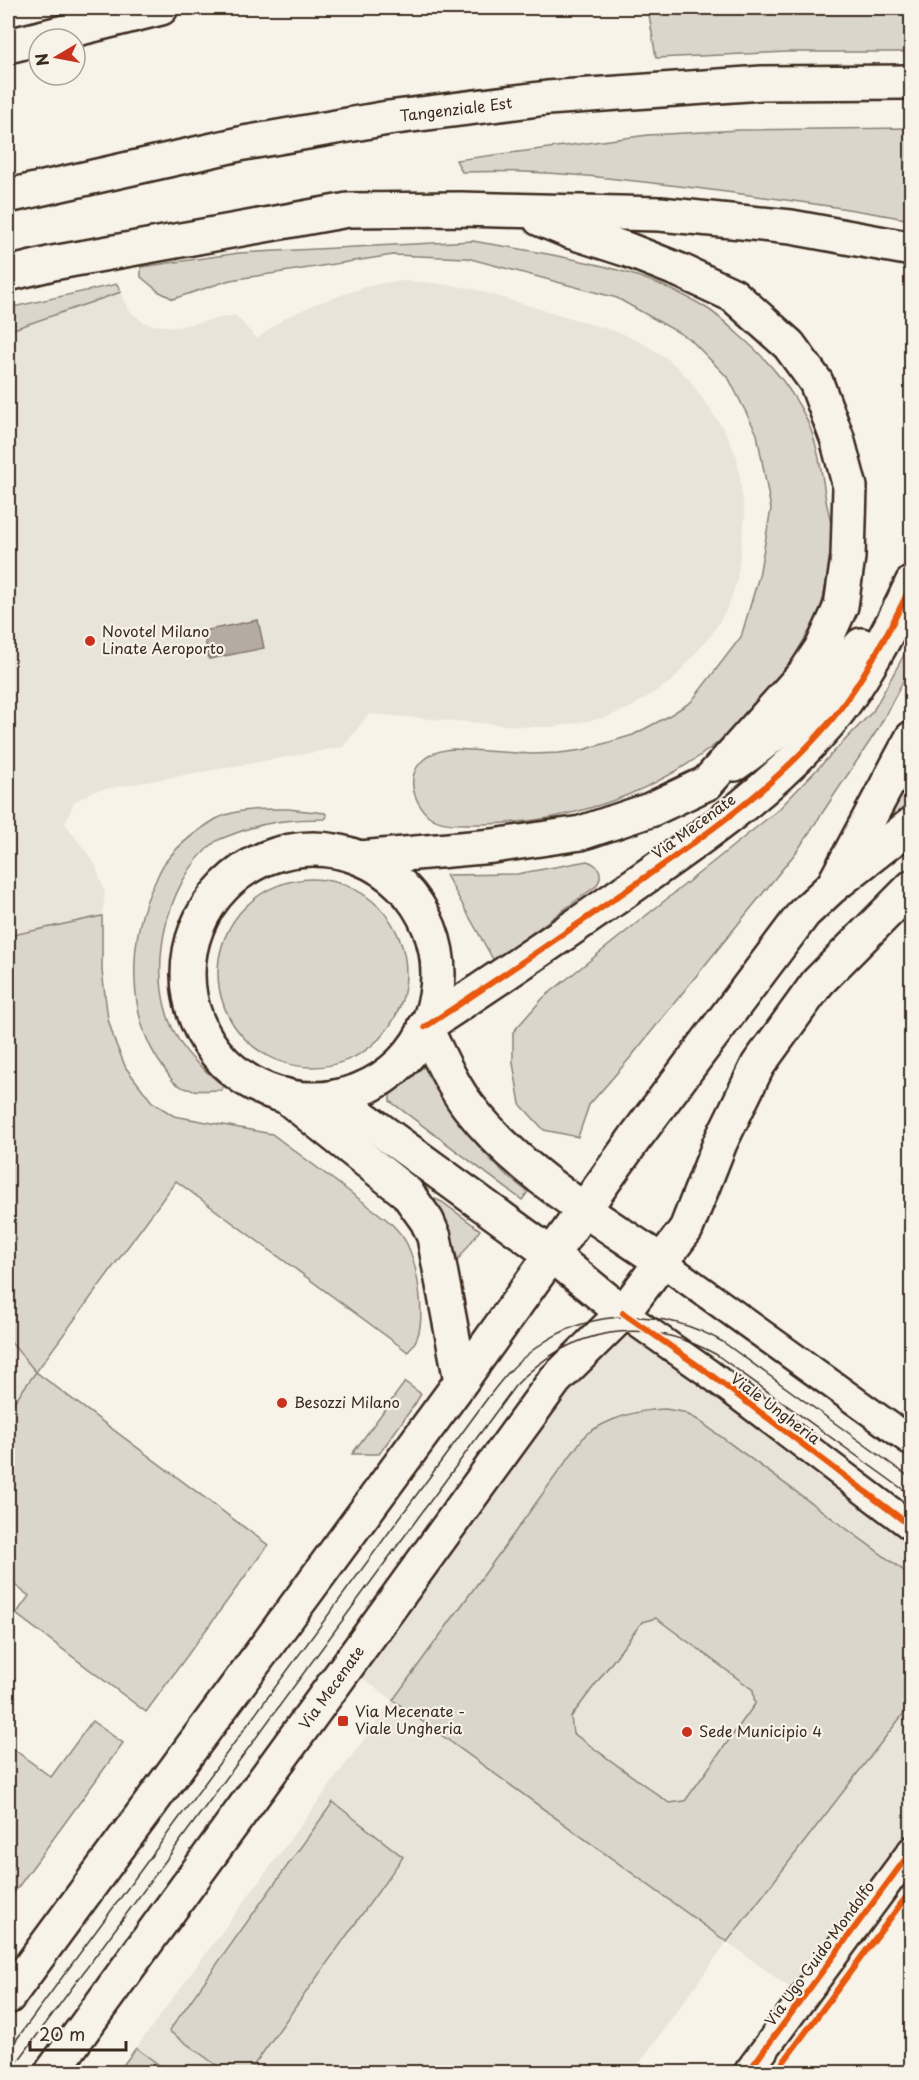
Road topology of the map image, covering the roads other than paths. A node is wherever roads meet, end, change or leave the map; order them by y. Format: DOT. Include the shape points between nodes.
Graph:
graph roads {
  1 [pos="161,8"];
  2 [pos="8,46"];
  3 [pos="912,82"];
  4 [pos="8,196"];
  5 [pos="519,210"];
  6 [pos="912,249"];
  7 [pos="8,274"];
  8 [pos="910,588"];
  9 [pos="912,738"];
  10 [pos="707,783"];
  11 [pos="912,824"];
  12 [pos="360,858"];
  13 [pos="833,886"];
  14 [pos="912,887"];
  15 [pos="425,1027"];
  16 [pos="284,1095"];
  17 [pos="335,1096"];
  18 [pos="585,1209"];
  19 [pos="552,1256"];
  20 [pos="662,1262"];
  21 [pos="623,1313"];
  22 [pos="461,1381"];
  23 [pos="912,1442"];
  24 [pos="912,1527"];
  25 [pos="912,1850"];
  26 [pos="8,1997"];
  27 [pos="52,2073"];
  28 [pos="748,2073"];
  1 -- 2 [label="main road"];
  3 -- 4 [label="main road, Tangenziale Est" via="751,84 547,98 244,143"];
  5 -- 6 [label="main road" via="660,214 790,227"];
  5 -- 7 [label="main road" via="348,210"];
  5 -- 10 [label="main road" via="681,271 733,296 789,345 816,382 837,438 850,487 848,557 841,606 823,646 805,673"];
  8 -- 10 [label="main road, Via Mecenate" via="801,711"];
  8 -- 15 [label="main road, Via Mecenate" via="865,670 829,723 789,766 729,818 541,951"];
  9 -- 13 [label="main road"];
  10 -- 12 [label="main road, Via Mecenate" via="650,810 581,833 482,848"];
  11 -- 13 [label="main road"];
  12 -- 15 [label="main road, Via Mecenate" via="399,883 426,921 435,951 437,982"];
  12 -- 16 [label="main road, Via Mecenate" via="314,849 262,860 235,876 213,898 193,939 188,985 201,1030 219,1056 242,1077"];
  13 -- 18 [label="main road" via="804,913"];
  14 -- 20 [label="main road, Via Mecenate" via="819,982 758,1065 720,1143 686,1229"];
  15 -- 17 [label="main road, Via Mecenate" via="409,1053 387,1075 360,1090"];
  15 -- 18 [label="main road" via="468,1106 487,1128 525,1165"];
  16 -- 17 [label="main road, Via Mecenate" via="315,1099"];
  16 -- 22 [label="main road, Via Mecenate" via="407,1193 423,1214 434,1237"];
  17 -- 19 [label="main road"];
  18 -- 19 [label="main road"];
  18 -- 20 [label="main road"];
  19 -- 21 [label="main road"];
  19 -- 22 [label="main road"];
  20 -- 21 [label="main road, Via Mecenate"];
  20 -- 23 [label="street"];
  21 -- 24 [label="street, Viale Ungheria"];
  21 -- 27 [label="main road, Via Mecenate" via="555,1380"];
  22 -- 26 [label="main road"];
  25 -- 28 [label="street, Via Ugo Guido Mondolfo"];
}
